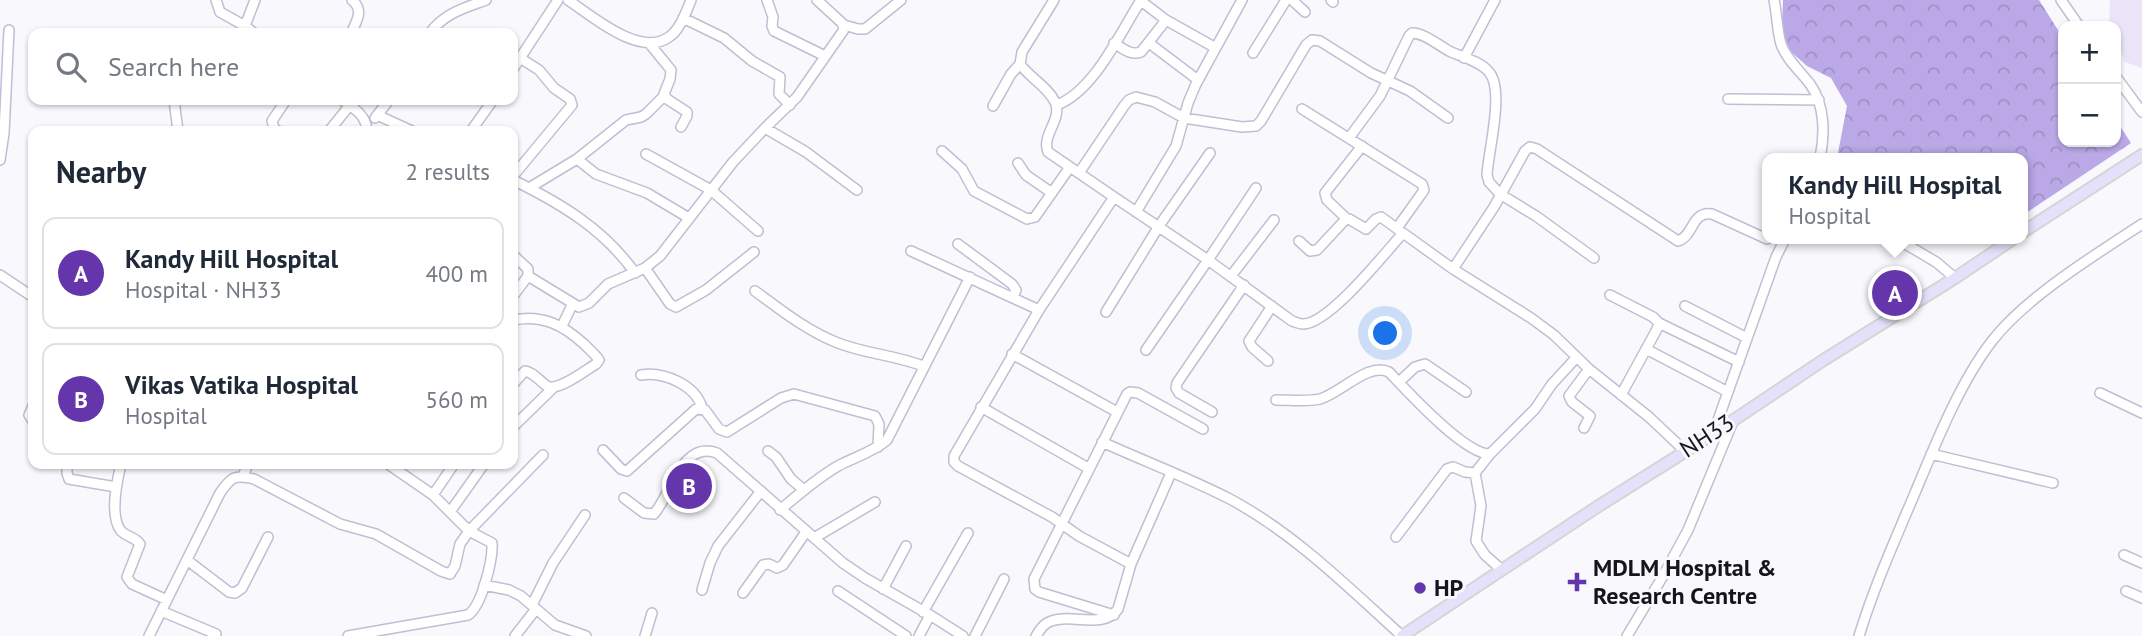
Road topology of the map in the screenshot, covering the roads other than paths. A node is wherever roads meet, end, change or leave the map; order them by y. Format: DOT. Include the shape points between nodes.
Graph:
graph roads {
  1 [pos="216,0"];
  2 [pos="255,0"];
  3 [pos="352,0"];
  4 [pos="486,0"];
  5 [pos="558,0"];
  6 [pos="568,0"];
  7 [pos="691,0"];
  8 [pos="767,0"];
  9 [pos="817,0"];
  10 [pos="901,0"];
  11 [pos="1054,0"];
  12 [pos="1141,0"];
  13 [pos="1242,0"];
  14 [pos="1286,0"];
  15 [pos="1292,0"];
  16 [pos="1494,0"];
  17 [pos="1774,0"];
  18 [pos="2061,0"];
  19 [pos="1305,12"];
  20 [pos="683,18"];
  21 [pos="1166,20"];
  22 [pos="2076,21"];
  23 [pos="844,25"];
  24 [pos="245,26"];
  25 [pos="248,28"];
  26 [pos="353,28"];
  27 [pos="434,28"];
  28 [pos="9,30"];
  29 [pos="1114,43"];
  30 [pos="1149,43"];
  31 [pos="649,44"];
  32 [pos="1214,47"];
  33 [pos="1253,53"];
  34 [pos="825,56"];
  35 [pos="520,58"];
  36 [pos="1464,58"];
  37 [pos="518,61"];
  38 [pos="1020,64"];
  39 [pos="1198,79"];
  40 [pos="1389,82"];
  41 [pos="2121,84"];
  42 [pos="664,96"];
  43 [pos="1728,99"];
  44 [pos="1819,100"];
  45 [pos="175,105"];
  46 [pos="283,105"];
  47 [pos="344,105"];
  48 [pos="350,105"];
  49 [pos="385,105"];
  50 [pos="489,105"];
  51 [pos="790,105"];
  52 [pos="1057,105"];
  53 [pos="993,106"];
  54 [pos="1302,109"];
  55 [pos="2142,111"];
  56 [pos="377,115"];
  57 [pos="1184,118"];
  58 [pos="1448,118"];
  59 [pos="177,126"];
  60 [pos="273,126"];
  61 [pos="332,126"];
  62 [pos="366,126"];
  63 [pos="369,126"];
  64 [pos="401,126"];
  65 [pos="475,126"];
  66 [pos="681,127"];
  67 [pos="765,128"];
  68 [pos="1349,138"];
  69 [pos="1362,146"];
  70 [pos="942,152"];
  71 [pos="1210,153"];
  72 [pos="1821,153"];
  73 [pos="646,155"];
  74 [pos="2142,155"];
  75 [pos="577,159"];
  76 [pos="0,160"];
  77 [pos="1018,163"];
  78 [pos="1070,167"];
  79 [pos="518,172"];
  80 [pos="1079,173"];
  81 [pos="518,181"];
  82 [pos="529,188"];
  83 [pos="1256,188"];
  84 [pos="711,190"];
  85 [pos="856,190"];
  86 [pos="1052,193"];
  87 [pos="1500,194"];
  88 [pos="1114,198"];
  89 [pos="1136,212"];
  90 [pos="689,218"];
  91 [pos="1347,219"];
  92 [pos="1274,220"];
  93 [pos="2142,224"];
  94 [pos="1159,226"];
  95 [pos="2028,229"];
  96 [pos="758,231"];
  97 [pos="1400,231"];
  98 [pos="1762,236"];
  99 [pos="1299,241"];
  100 [pos="958,244"];
  101 [pos="1782,244"];
  102 [pos="1905,244"];
  103 [pos="2006,244"];
  104 [pos="911,251"];
  105 [pos="754,252"];
  106 [pos="1594,258"];
  107 [pos="518,259"];
  108 [pos="1208,260"];
  109 [pos="645,268"];
  110 [pos="1453,269"];
  111 [pos="635,273"];
  112 [pos="0,275"];
  113 [pos="528,276"];
  114 [pos="1231,276"];
  115 [pos="970,277"];
  116 [pos="1955,278"];
  117 [pos="1244,285"];
  118 [pos="518,289"];
  119 [pos="755,291"];
  120 [pos="28,294"];
  121 [pos="1610,295"];
  122 [pos="1013,298"];
  123 [pos="572,304"];
  124 [pos="1272,306"];
  125 [pos="1685,306"];
  126 [pos="1039,310"];
  127 [pos="1105,312"];
  128 [pos="518,320"];
  129 [pos="1659,323"];
  130 [pos="562,326"];
  131 [pos="1747,338"];
  132 [pos="1646,349"];
  133 [pos="1146,350"];
  134 [pos="1012,354"];
  135 [pos="1576,358"];
  136 [pos="1268,361"];
  137 [pos="1739,362"];
  138 [pos="923,366"];
  139 [pos="1589,369"];
  140 [pos="641,375"];
  141 [pos="518,377"];
  142 [pos="1399,382"];
  143 [pos="553,388"];
  144 [pos="1466,391"];
  145 [pos="1728,392"];
  146 [pos="2100,393"];
  147 [pos="1621,395"];
  148 [pos="1276,400"];
  149 [pos="981,407"];
  150 [pos="702,408"];
  151 [pos="1117,412"];
  152 [pos="1212,412"];
  153 [pos="2142,413"];
  154 [pos="1735,418"];
  155 [pos="518,422"];
  156 [pos="1584,428"];
  157 [pos="1203,429"];
  158 [pos="1713,434"];
  159 [pos="1102,442"];
  160 [pos="878,447"];
  161 [pos="603,450"];
  162 [pos="768,451"];
  163 [pos="1685,451"];
  164 [pos="1490,454"];
  165 [pos="1931,454"];
  166 [pos="544,455"];
  167 [pos="1088,468"];
  168 [pos="67,469"];
  169 [pos="120,469"];
  170 [pos="246,469"];
  171 [pos="404,469"];
  172 [pos="451,469"];
  173 [pos="480,469"];
  174 [pos="1171,473"];
  175 [pos="1475,473"];
  176 [pos="243,476"];
  177 [pos="2053,483"];
  178 [pos="116,487"];
  179 [pos="804,489"];
  180 [pos="761,491"];
  181 [pos="433,495"];
  182 [pos="624,498"];
  183 [pos="875,502"];
  184 [pos="780,510"];
  185 [pos="450,512"];
  186 [pos="585,515"];
  187 [pos="1061,524"];
  188 [pos="469,531"];
  189 [pos="968,533"];
  190 [pos="810,535"];
  191 [pos="268,537"];
  192 [pos="1396,537"];
  193 [pos="906,546"];
  194 [pos="2124,555"];
  195 [pos="187,559"];
  196 [pos="2142,563"];
  197 [pos="1131,564"];
  198 [pos="1502,570"];
  199 [pos="1004,579"];
  200 [pos="484,584"];
  201 [pos="883,589"];
  202 [pos="702,590"];
  203 [pos="838,591"];
  204 [pos="2126,591"];
  205 [pos="743,593"];
  206 [pos="2142,598"];
  207 [pos="167,600"];
  208 [pos="534,607"];
  209 [pos="161,611"];
  210 [pos="652,613"];
  211 [pos="926,613"];
  212 [pos="1114,615"];
  213 [pos="216,634"];
  214 [pos="149,636"];
  215 [pos="348,636"];
  216 [pos="515,636"];
  217 [pos="586,636"];
  218 [pos="645,636"];
  219 [pos="906,636"];
  220 [pos="919,636"];
  221 [pos="963,636"];
  222 [pos="975,636"];
  223 [pos="1036,636"];
  224 [pos="1402,636"];
  225 [pos="1627,636"];
  226 [pos="1859,636"];
  1 -- 24 [label="street" via="219,12"];
  2 -- 24 [label="street"];
  3 -- 26 [label="street" via="360,11"];
  4 -- 27 [label="street" via="446,16"];
  5 -- 35 [label="street"];
  6 -- 31 [label="street" via="628,38"];
  7 -- 20 [label="street"];
  8 -- 34 [label="street" via="774,31"];
  9 -- 23 [label="street"];
  10 -- 23 [label="street" via="865,29"];
  11 -- 38 [label="street" via="1022,52"];
  12 -- 21 [label="street"];
  12 -- 29 [label="street"];
  13 -- 32 [label="street"];
  14 -- 33 [label="street"];
  15 -- 19 [label="street"];
  16 -- 36 [label="street"];
  17 -- 44 [label="street" via="1781,43"];
  18 -- 22 [label="street"];
  20 -- 31 [label="street" via="669,38"];
  20 -- 51 [label="street" via="724,38 780,77 779,94"];
  21 -- 30 [label="street"];
  21 -- 32 [label="street"];
  23 -- 34 [label="street"];
  24 -- 25 [label="street"];
  28 -- 76 [label="street"];
  29 -- 30 [label="street" via="1136,54"];
  29 -- 52 [label="street" via="1086,85"];
  30 -- 39 [label="street"];
  31 -- 42 [label="street" via="671,70"];
  32 -- 39 [label="street"];
  34 -- 51 [label="street"];
  35 -- 37 [label="street"];
  35 -- 79 [label="street" via="539,70 572,105"];
  36 -- 40 [label="street" via="1412,33"];
  36 -- 87 [label="street" via="1493,77 1495,122 1487,175"];
  38 -- 52 [label="street"];
  38 -- 53 [label="street"];
  39 -- 57 [label="street"];
  40 -- 57 [label="street" via="1312,40 1256,126"];
  40 -- 58 [label="street"];
  40 -- 68 [label="street"];
  41 -- 55 [label="street"];
  42 -- 66 [label="street" via="687,112"];
  42 -- 75 [label="street" via="646,114 626,120"];
  43 -- 44 [label="street"];
  44 -- 72 [label="street"];
  45 -- 59 [label="street"];
  46 -- 60 [label="street"];
  47 -- 61 [label="street"];
  48 -- 62 [label="street"];
  49 -- 56 [label="street"];
  50 -- 65 [label="street"];
  51 -- 67 [label="street"];
  52 -- 78 [label="street" via="1046,147"];
  54 -- 68 [label="street"];
  56 -- 63 [label="street"];
  56 -- 64 [label="street"];
  57 -- 80 [label="street" via="1145,98 1129,100"];
  57 -- 89 [label="street" via="1176,146"];
  67 -- 84 [label="street"];
  67 -- 85 [label="street"];
  68 -- 69 [label="street"];
  69 -- 91 [label="street" via="1325,192 1326,200"];
  69 -- 97 [label="street" via="1424,187"];
  70 -- 86 [label="street" via="962,169 974,191 1027,219 1035,218"];
  71 -- 94 [label="street"];
  73 -- 84 [label="street"];
  74 -- 95 [label="main road"];
  75 -- 82 [label="street"];
  75 -- 90 [label="street" via="596,174 647,193"];
  77 -- 86 [label="street" via="1026,176"];
  78 -- 80 [label="street"];
  78 -- 86 [label="street"];
  80 -- 88 [label="street"];
  81 -- 82 [label="street"];
  82 -- 111 [label="street" via="583,220 617,249"];
  83 -- 108 [label="street"];
  84 -- 90 [label="street"];
  84 -- 96 [label="street"];
  87 -- 98 [label="street" via="1527,148 1534,147 1678,241 1685,238 1696,218 1706,213"];
  87 -- 106 [label="street"];
  87 -- 110 [label="street"];
  88 -- 89 [label="street"];
  88 -- 126 [label="street"];
  89 -- 94 [label="street"];
  90 -- 109 [label="street"];
  91 -- 97 [label="street" via="1366,229 1381,217"];
  91 -- 99 [label="street" via="1317,250 1310,251"];
  92 -- 114 [label="street"];
  93 -- 165 [label="street" via="2058,282 1992,341"];
  94 -- 108 [label="street"];
  94 -- 127 [label="street"];
  97 -- 110 [label="street"];
  97 -- 124 [label="street" via="1353,291 1310,322 1298,323"];
  100 -- 122 [label="street" via="1012,284 1016,290"];
  101 -- 131 [label="street"];
  102 -- 116 [label="street"];
  103 -- 116 [label="main road, NH33"];
  104 -- 115 [label="street"];
  105 -- 109 [label="street" via="676,307"];
  107 -- 113 [label="street" via="528,269"];
  108 -- 114 [label="street"];
  108 -- 133 [label="street"];
  109 -- 111 [label="street"];
  110 -- 135 [label="street" via="1531,318"];
  111 -- 123 [label="street" via="608,284 584,306"];
  112 -- 120 [label="street"];
  113 -- 118 [label="street"];
  113 -- 123 [label="street"];
  114 -- 117 [label="street"];
  115 -- 122 [label="street"];
  115 -- 138 [label="street"];
  116 -- 154 [label="main road, NH33"];
  117 -- 124 [label="street"];
  117 -- 152 [label="street" via="1177,383 1179,393"];
  119 -- 138 [label="street" via="816,333 861,351 901,357"];
  121 -- 129 [label="street"];
  122 -- 126 [label="street"];
  123 -- 130 [label="street"];
  124 -- 136 [label="street" via="1249,341"];
  125 -- 131 [label="street"];
  126 -- 134 [label="street"];
  128 -- 130 [label="street" via="539,318"];
  129 -- 132 [label="street"];
  129 -- 137 [label="street"];
  130 -- 143 [label="street" via="599,360"];
  131 -- 137 [label="street"];
  132 -- 145 [label="street"];
  132 -- 147 [label="street"];
  134 -- 149 [label="street"];
  134 -- 151 [label="street"];
  135 -- 139 [label="street"];
  135 -- 164 [label="street"];
  137 -- 145 [label="street"];
  138 -- 160 [label="street" via="894,429"];
  139 -- 147 [label="street"];
  139 -- 156 [label="street" via="1569,396 1590,416"];
  140 -- 150 [label="street" via="659,374 677,382 696,395"];
  141 -- 143 [label="street" via="528,371"];
  142 -- 144 [label="street" via="1425,364"];
  142 -- 148 [label="street" via="1377,368 1327,397"];
  142 -- 164 [label="street" via="1461,441"];
  143 -- 155 [label="street"];
  145 -- 158 [label="street"];
  146 -- 153 [label="street"];
  147 -- 163 [label="street"];
  149 -- 167 [label="street"];
  149 -- 187 [label="street" via="955,452 954,462"];
  150 -- 160 [label="street" via="727,432 780,398 805,396 874,416"];
  150 -- 161 [label="street" via="627,471"];
  151 -- 157 [label="street" via="1130,391"];
  151 -- 159 [label="street"];
  154 -- 158 [label="main road, NH33"];
  154 -- 225 [label="street" via="1688,530"];
  158 -- 163 [label="main road, NH33"];
  159 -- 167 [label="street"];
  159 -- 174 [label="street"];
  160 -- 179 [label="street"];
  162 -- 179 [label="street"];
  163 -- 198 [label="main road, NH33"];
  164 -- 175 [label="street"];
  165 -- 177 [label="street"];
  165 -- 226 [label="street"];
  166 -- 188 [label="street"];
  167 -- 187 [label="street"];
  168 -- 178 [label="street" via="69,479"];
  169 -- 178 [label="street"];
  170 -- 176 [label="street"];
  171 -- 181 [label="street"];
  172 -- 181 [label="street"];
  173 -- 185 [label="street"];
  174 -- 197 [label="street"];
  174 -- 224 [label="street" via="1230,499 1293,540"];
  175 -- 192 [label="street" via="1447,469"];
  175 -- 198 [label="street" via="1481,506 1476,541"];
  176 -- 188 [label="street" via="340,524 376,534 446,574 453,571 460,544"];
  176 -- 195 [label="street" via="228,481"];
  178 -- 207 [label="street" via="119,528 140,544 129,580"];
  179 -- 184 [label="street"];
  180 -- 182 [label="street" via="709,450 690,457 654,514 644,513"];
  180 -- 184 [label="street"];
  180 -- 202 [label="street" via="718,546"];
  181 -- 185 [label="street"];
  183 -- 190 [label="street"];
  184 -- 190 [label="street"];
  185 -- 188 [label="street"];
  186 -- 208 [label="street" via="554,563"];
  187 -- 197 [label="street"];
  187 -- 212 [label="street" via="1034,579 1035,589"];
  188 -- 200 [label="street" via="492,543"];
  189 -- 211 [label="street"];
  190 -- 201 [label="street"];
  190 -- 205 [label="street" via="783,565 763,565"];
  191 -- 195 [label="street" via="235,593"];
  193 -- 201 [label="street"];
  194 -- 196 [label="street"];
  195 -- 207 [label="street"];
  197 -- 212 [label="street"];
  198 -- 224 [label="main road, NH33"];
  199 -- 222 [label="street"];
  200 -- 208 [label="street" via="509,590"];
  200 -- 215 [label="street" via="476,609 468,615"];
  201 -- 211 [label="street"];
  203 -- 219 [label="street"];
  204 -- 206 [label="street"];
  207 -- 209 [label="street"];
  208 -- 216 [label="street"];
  208 -- 217 [label="street" via="555,625"];
  209 -- 213 [label="street"];
  209 -- 214 [label="street"];
  210 -- 218 [label="street"];
  211 -- 220 [label="street"];
  211 -- 221 [label="street"];
  212 -- 223 [label="street" via="1055,620"];
}
